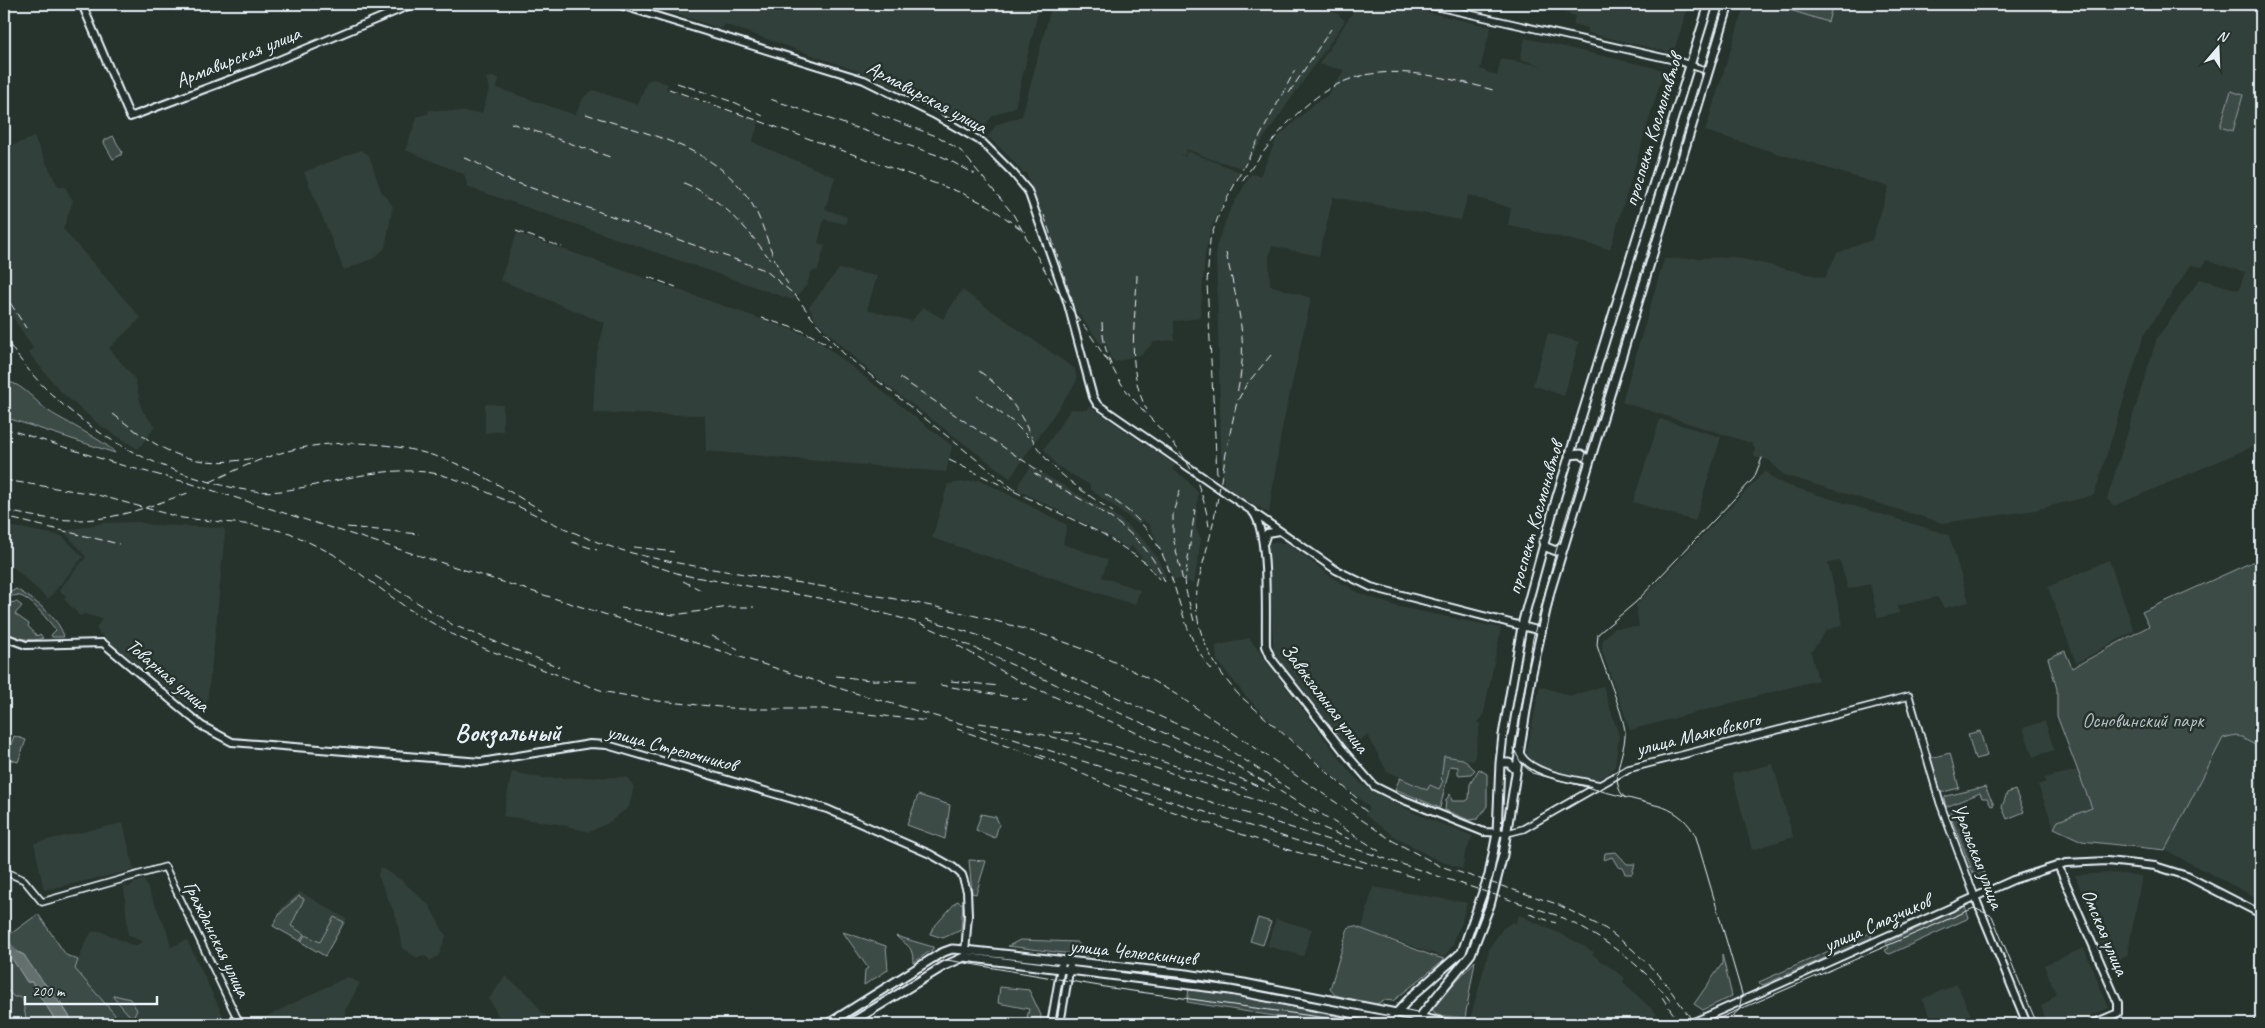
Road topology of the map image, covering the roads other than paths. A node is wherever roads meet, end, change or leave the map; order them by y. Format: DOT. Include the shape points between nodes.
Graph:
graph roads {
  1 [pos="82,4"];
  2 [pos="413,4"];
  3 [pos="617,4"];
  4 [pos="1425,4"];
  5 [pos="1709,4"];
  6 [pos="1729,4"];
  7 [pos="1690,65"];
  8 [pos="1708,71"];
  9 [pos="1569,455"];
  10 [pos="1590,461"];
  11 [pos="1252,511"];
  12 [pos="1285,534"];
  13 [pos="1543,542"];
  14 [pos="1263,546"];
  15 [pos="1564,546"];
  16 [pos="1522,626"];
  17 [pos="1541,631"];
  18 [pos="4,637"];
  19 [pos="1909,696"];
  20 [pos="215,734"];
  21 [pos="1519,748"];
  22 [pos="1500,762"];
  23 [pos="1515,769"];
  24 [pos="1600,785"];
  25 [pos="1507,833"];
  26 [pos="1497,834"];
  27 [pos="2058,865"];
  28 [pos="4,871"];
  29 [pos="1975,897"];
  30 [pos="2261,914"];
  31 [pos="965,953"];
  32 [pos="1062,961"];
  33 [pos="1071,962"];
  34 [pos="1060,969"];
  35 [pos="1070,970"];
  36 [pos="1396,1014"];
  37 [pos="2261,1017"];
  38 [pos="1419,1018"];
  39 [pos="1388,1023"];
  40 [pos="240,1024"];
  41 [pos="828,1024"];
  42 [pos="849,1024"];
  43 [pos="1051,1024"];
  44 [pos="1060,1024"];
  45 [pos="1408,1024"];
  46 [pos="1414,1024"];
  47 [pos="1452,1024"];
  48 [pos="1688,1024"];
  49 [pos="2027,1024"];
  50 [pos="2092,1024"];
  51 [pos="2257,1024"];
  1 -- 2 [label="main road, Армавирская улица" via="130,117"];
  3 -- 11 [label="main road, Армавирская улица" via="864,80 982,142 1028,191 1067,301 1093,398 1103,411"];
  4 -- 7 [label="street"];
  5 -- 7 [label="main road, проспект Космонавтов"];
  6 -- 8 [label="main road, проспект Космонавтов"];
  7 -- 8 [label="street"];
  7 -- 9 [label="main road, проспект Космонавтов"];
  8 -- 10 [label="main road, проспект Космонавтов"];
  9 -- 10 [label="main road" via="1581,454"];
  9 -- 13 [label="main road, проспект Космонавтов"];
  10 -- 15 [label="main road, проспект Космонавтов"];
  11 -- 12 [label="main road"];
  11 -- 14 [label="main road, Завокзальная улица" via="1260,525"];
  12 -- 14 [label="main road" via="1269,532"];
  12 -- 16 [label="main road" via="1336,570 1371,587"];
  13 -- 15 [label="main road" via="1556,551"];
  13 -- 16 [label="main road, проспект Космонавтов"];
  14 -- 26 [label="main road, Завокзальная улица" via="1267,651 1342,749 1379,789"];
  15 -- 17 [label="main road, проспект Космонавтов"];
  16 -- 17 [label="main road"];
  16 -- 22 [label="main road, проспект Космонавтов"];
  17 -- 21 [label="main road, проспект Космонавтов"];
  18 -- 20 [label="main road, Товарная улица" via="26,645 100,642"];
  19 -- 24 [label="street, улица Маяковского" via="1628,769"];
  19 -- 29 [label="street, Уральская улица" via="1940,803"];
  20 -- 31 [label="main road, улица Стрелочников" via="240,744 481,762 590,744 606,745 676,763 827,809 956,868 964,878 967,891"];
  21 -- 23 [label="main road, проспект Космонавтов"];
  21 -- 24 [label="street" via="1524,759 1536,770"];
  22 -- 23 [label="main road" via="1509,763"];
  22 -- 26 [label="main road, проспект Космонавтов"];
  23 -- 25 [label="main road, проспект Космонавтов"];
  24 -- 25 [label="street, улица Маяковского" via="1523,829"];
  25 -- 26 [label="main road"];
  25 -- 38 [label="main road, проспект Космонавтов" via="1498,877 1476,944 1462,968"];
  26 -- 36 [label="main road, проспект Космонавтов" via="1490,875 1464,949"];
  27 -- 29 [label="main road, улица Смазчиков"];
  27 -- 30 [label="main road, улица Смазчиков" via="2107,861 2155,866 2187,876"];
  27 -- 50 [label="main road, Омская улица" via="2118,1002 2118,1013"];
  28 -- 40 [label="street, Гражданская улица" via="24,880 42,902 165,867"];
  29 -- 48 [label="main road, улица Смазчиков, bridge"];
  29 -- 49 [label="main road, Уральская улица"];
  31 -- 32 [label="main road, улица Челюскинцев"];
  31 -- 34 [label="main road, улица Челюскинцев"];
  31 -- 41 [label="main road, улица Челюскинцев" via="952,950 941,953"];
  31 -- 42 [label="main road"];
  32 -- 33 [label="main road, улица Челюскинцев"];
  32 -- 34 [label="main road"];
  33 -- 35 [label="main road"];
  33 -- 36 [label="main road, улица Челюскинцев" via="1227,980"];
  34 -- 35 [label="main road, улица Челюскинцев"];
  34 -- 43 [label="main road"];
  35 -- 39 [label="main road, улица Челюскинцев" via="1230,990"];
  35 -- 44 [label="main road"];
  36 -- 38 [label="main road, улица Челюскинцев"];
  36 -- 39 [label="main road, проспект Космонавтов"];
  37 -- 51 [label="street"];
  38 -- 46 [label="main road, проспект Космонавтов"];
  38 -- 47 [label="main road, улица Челюскинцев"];
  39 -- 45 [label="main road, улица Челюскинцев"];
}
